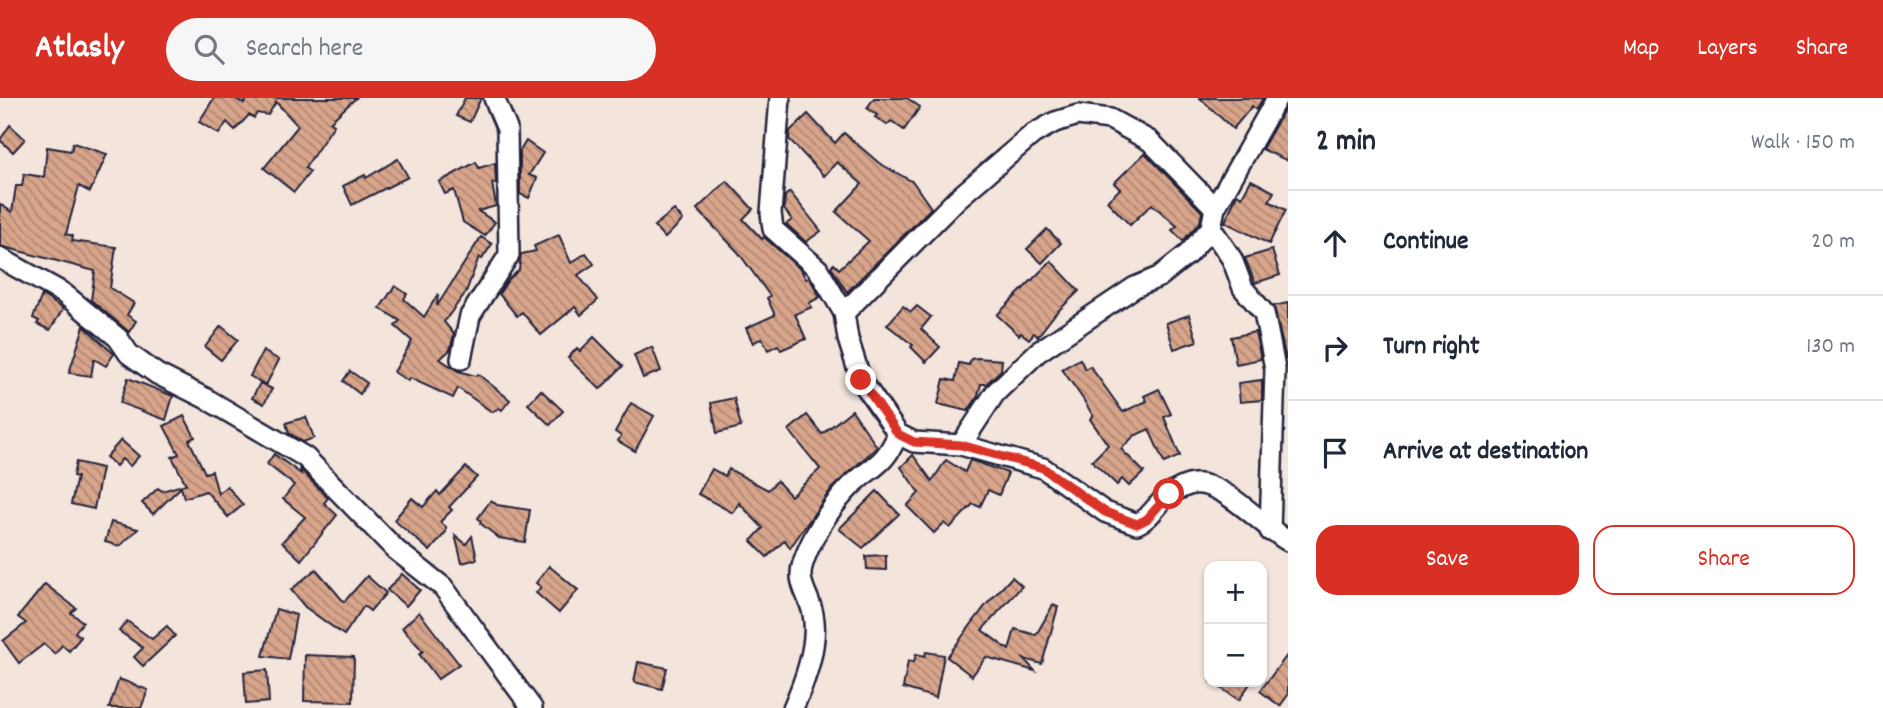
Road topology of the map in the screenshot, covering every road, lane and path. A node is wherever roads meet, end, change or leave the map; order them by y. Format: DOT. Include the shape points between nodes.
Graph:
graph roads {
  1 [pos="494,98"];
  2 [pos="780,98"];
  3 [pos="1277,98"];
  4 [pos="1215,208"];
  5 [pos="1211,228"];
  6 [pos="0,258"];
  7 [pos="844,313"];
  8 [pos="461,359"];
  9 [pos="898,434"];
  10 [pos="961,445"];
  11 [pos="1270,531"];
  12 [pos="1288,541"];
  13 [pos="533,708"];
  14 [pos="793,708"];
  1 -- 8 [label="street" via="507,129 509,255 470,316"];
  2 -- 7 [label="street" via="772,229 818,270"];
  3 -- 4 [label="street"];
  4 -- 5 [label="street"];
  4 -- 7 [label="street" via="1150,141 1110,119 1078,115 1032,134 957,199"];
  5 -- 10 [label="street" via="1158,277 1135,287 1038,352 995,393"];
  5 -- 11 [label="street" via="1232,259 1242,288 1264,313 1269,337 1275,369"];
  6 -- 13 [label="street" via="63,293 157,374 305,457 396,551 443,587"];
  7 -- 9 [label="street" via="861,380"];
  9 -- 10 [label="street" via="914,442"];
  9 -- 14 [label="street" via="888,457 848,488 803,560 799,577 814,628 806,680"];
  10 -- 11 [label="street" via="1043,468 1105,512 1137,524 1169,494 1192,484 1207,484"];
  11 -- 12 [label="street"];
}
